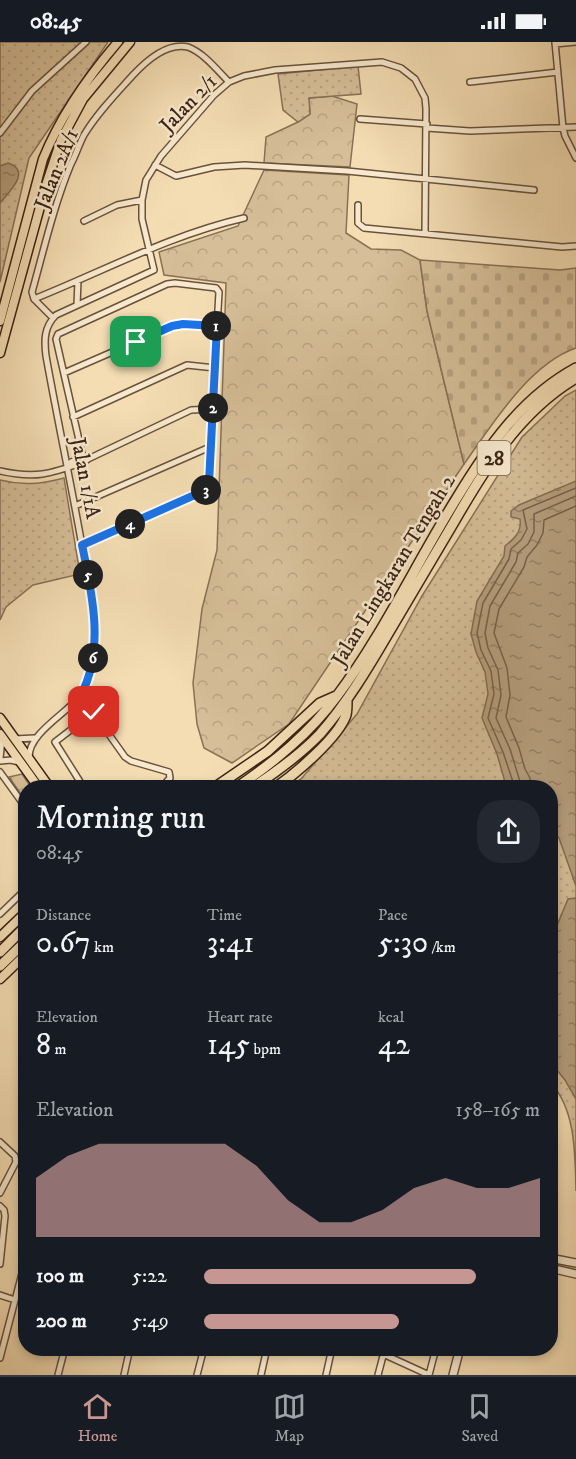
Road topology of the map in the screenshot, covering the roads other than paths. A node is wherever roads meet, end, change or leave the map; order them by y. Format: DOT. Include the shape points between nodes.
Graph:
graph roads {
  1 [pos="86,42"];
  2 [pos="118,42"];
  3 [pos="130,42"];
  4 [pos="576,42"];
  5 [pos="555,43"];
  6 [pos="558,72"];
  7 [pos="229,82"];
  8 [pos="470,82"];
  9 [pos="360,119"];
  10 [pos="427,126"];
  11 [pos="563,128"];
  12 [pos="576,128"];
  13 [pos="0,133"];
  14 [pos="576,159"];
  15 [pos="155,165"];
  16 [pos="426,180"];
  17 [pos="534,190"];
  18 [pos="142,200"];
  19 [pos="358,205"];
  20 [pos="244,218"];
  21 [pos="84,221"];
  22 [pos="425,233"];
  23 [pos="576,246"];
  24 [pos="149,248"];
  25 [pos="78,281"];
  26 [pos="34,299"];
  27 [pos="77,305"];
  28 [pos="53,318"];
  29 [pos="0,321"];
  30 [pos="217,326"];
  31 [pos="0,353"];
  32 [pos="215,368"];
  33 [pos="576,368"];
  34 [pos="64,373"];
  35 [pos="576,378"];
  36 [pos="213,409"];
  37 [pos="73,417"];
  38 [pos="210,447"];
  39 [pos="85,460"];
  40 [pos="68,467"];
  41 [pos="0,471"];
  42 [pos="75,506"];
  43 [pos="82,545"];
  44 [pos="81,695"];
  45 [pos="337,696"];
  46 [pos="348,698"];
  47 [pos="94,712"];
  48 [pos="0,718"];
  49 [pos="1,736"];
  50 [pos="35,738"];
  51 [pos="15,739"];
  52 [pos="25,759"];
  53 [pos="284,759"];
  54 [pos="0,760"];
  55 [pos="0,772"];
  56 [pos="35,780"];
  57 [pos="43,780"];
  58 [pos="79,780"];
  59 [pos="168,780"];
  60 [pos="226,780"];
  61 [pos="249,780"];
  62 [pos="261,780"];
  63 [pos="284,780"];
  64 [pos="18,797"];
  65 [pos="18,897"];
  66 [pos="0,914"];
  67 [pos="18,920"];
  68 [pos="18,935"];
  69 [pos="0,937"];
  70 [pos="18,949"];
  71 [pos="0,952"];
  72 [pos="18,962"];
  73 [pos="0,966"];
  74 [pos="0,979"];
  75 [pos="0,1142"];
  76 [pos="0,1193"];
  77 [pos="2,1208"];
  78 [pos="558,1260"];
  79 [pos="576,1263"];
  80 [pos="0,1264"];
  81 [pos="558,1270"];
  82 [pos="576,1274"];
  83 [pos="18,1289"];
  84 [pos="0,1295"];
  85 [pos="15,1300"];
  86 [pos="63,1356"];
  87 [pos="128,1356"];
  88 [pos="202,1356"];
  89 [pos="265,1356"];
  90 [pos="330,1356"];
  91 [pos="383,1356"];
  92 [pos="434,1356"];
  93 [pos="458,1356"];
  94 [pos="0,1358"];
  95 [pos="58,1375"];
  96 [pos="124,1375"];
  97 [pos="197,1375"];
  98 [pos="261,1375"];
  99 [pos="326,1375"];
  100 [pos="378,1375"];
  101 [pos="429,1375"];
  102 [pos="453,1375"];
  1 -- 13 [label="street" via="32,92"];
  2 -- 29 [label="main road" via="79,91 52,137"];
  3 -- 31 [label="main road" via="83,99 61,140"];
  4 -- 5 [label="street"];
  5 -- 6 [label="street"];
  6 -- 8 [label="street"];
  6 -- 11 [label="street"];
  7 -- 10 [label="street, Jalan 2/1" via="275,70 371,62 392,64 415,79 425,98"];
  7 -- 15 [label="street, Jalan 2/1"];
  7 -- 26 [label="street, Jalan 2A/1" via="200,53 181,46 157,52 115,94 83,137 63,183 32,292"];
  9 -- 10 [label="street"];
  10 -- 11 [label="street" via="470,131"];
  10 -- 16 [label="street, Jalan 2/1"];
  11 -- 12 [label="street"];
  11 -- 14 [label="street"];
  15 -- 16 [label="street" via="176,176 245,165"];
  15 -- 18 [label="street, Jalan 2/1" via="146,180"];
  16 -- 17 [label="street"];
  16 -- 22 [label="street, Jalan 2/1"];
  18 -- 21 [label="street" via="117,205"];
  18 -- 24 [label="street, Jalan 2/1"];
  19 -- 22 [label="street" via="358,223 364,228"];
  20 -- 24 [label="street"];
  22 -- 23 [label="street"];
  24 -- 25 [label="street"];
  24 -- 27 [label="street, Jalan 2/1" via="155,268 148,274"];
  25 -- 26 [label="street"];
  25 -- 27 [label="street"];
  26 -- 28 [label="street"];
  27 -- 28 [label="street"];
  28 -- 40 [label="street, Jalan 1/1A" via="45,332 45,346"];
  30 -- 32 [label="street"];
  30 -- 34 [label="street" via="172,326"];
  30 -- 34 [label="street" via="216,288 167,284 58,334"];
  32 -- 36 [label="street"];
  32 -- 37 [label="street" via="188,365"];
  33 -- 45 [label="highway, Jalan Lingkaran Tengah 2 / 28" via="531,399 487,451"];
  34 -- 37 [label="street"];
  35 -- 46 [label="highway, Jalan Lingkaran Tengah 2 / 28" via="518,427 495,457"];
  36 -- 38 [label="street"];
  36 -- 39 [label="street" via="191,410"];
  37 -- 39 [label="street"];
  38 -- 42 [label="street"];
  38 -- 43 [label="street" via="206,490"];
  39 -- 40 [label="street" via="71,462"];
  40 -- 41 [label="street" via="37,476"];
  40 -- 42 [label="street, Jalan 1/1A"];
  42 -- 43 [label="street, Jalan 1/1A"];
  43 -- 44 [label="street, Jalan 1/1A" via="92,595 94,653"];
  44 -- 47 [label="street"];
  44 -- 50 [label="street, Jalan 1/1A"];
  45 -- 53 [label="highway, Jalan Lingkaran Tengah 2 / 28"];
  45 -- 60 [label="highway" via="320,703 268,751"];
  46 -- 53 [label="highway, Jalan Lingkaran Tengah 2 / 28" via="319,735"];
  46 -- 63 [label="highway" via="346,715 339,727"];
  47 -- 58 [label="street" via="55,742"];
  47 -- 59 [label="street" via="125,757 168,770"];
  48 -- 51 [label="main road"];
  49 -- 52 [label="main road"];
  49 -- 54 [label="street"];
  50 -- 51 [label="street"];
  50 -- 52 [label="street"];
  51 -- 52 [label="main road"];
  52 -- 54 [label="street"];
  52 -- 56 [label="main road"];
  52 -- 57 [label="main road"];
  53 -- 61 [label="highway, Jalan Lingkaran Tengah 2 / 28"];
  53 -- 62 [label="highway, Jalan Lingkaran Tengah 2 / 28"];
  55 -- 64 [label="street"];
  65 -- 66 [label="street"];
  67 -- 69 [label="main road"];
  68 -- 71 [label="highway"];
  70 -- 73 [label="highway"];
  72 -- 74 [label="main road"];
  75 -- 76 [label="street" via="16,1162"];
  77 -- 80 [label="street"];
  78 -- 79 [label="street"];
  81 -- 82 [label="street"];
  83 -- 85 [label="street"];
  84 -- 85 [label="street"];
  85 -- 94 [label="street"];
  86 -- 95 [label="street"];
  87 -- 96 [label="street"];
  88 -- 97 [label="street"];
  89 -- 98 [label="street"];
  90 -- 99 [label="street"];
  91 -- 100 [label="street"];
  91 -- 101 [label="street"];
  92 -- 101 [label="street"];
  93 -- 102 [label="street"];
}
